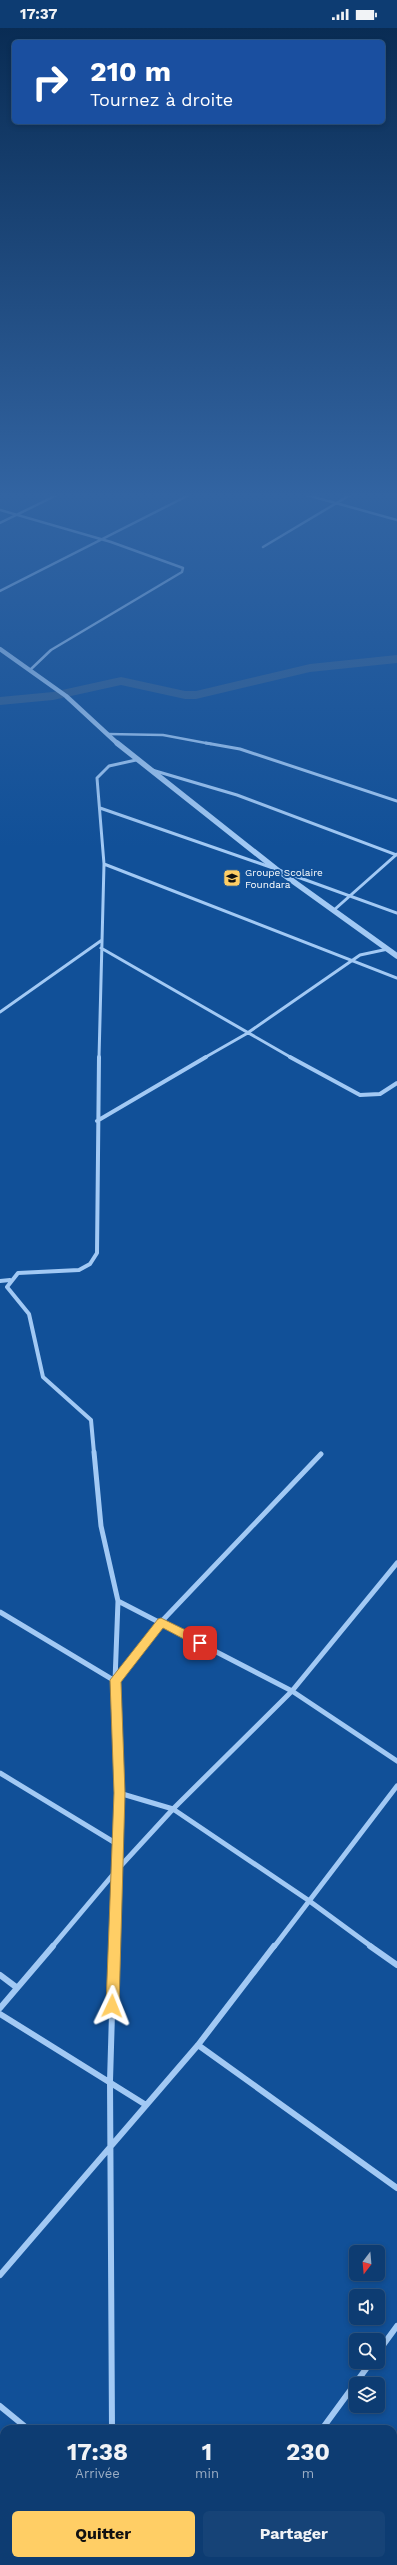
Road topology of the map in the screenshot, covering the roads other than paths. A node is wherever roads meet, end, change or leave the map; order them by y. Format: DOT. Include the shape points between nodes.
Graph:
graph roads {
  1 [pos="118,610"];
  2 [pos="0,649"];
  3 [pos="30,670"];
  4 [pos="106,734"];
  5 [pos="136,760"];
  6 [pos="147,768"];
  7 [pos="397,801"];
  8 [pos="100,808"];
  9 [pos="397,854"];
  10 [pos="104,864"];
  11 [pos="276,869"];
  12 [pos="350,896"];
  13 [pos="334,910"];
  14 [pos="397,913"];
  15 [pos="102,940"];
  16 [pos="101,948"];
  17 [pos="388,949"];
  18 [pos="397,956"];
  19 [pos="350,961"];
  20 [pos="397,978"];
  21 [pos="0,1012"];
  22 [pos="246,1034"];
  23 [pos="397,1083"];
  24 [pos="97,1121"];
  25 [pos="10,1280"];
  26 [pos="0,1281"];
  27 [pos="321,1454"];
  28 [pos="397,1563"];
  29 [pos="118,1601"];
  30 [pos="0,1612"];
  31 [pos="161,1622"];
  32 [pos="115,1680"];
  33 [pos="292,1691"];
  34 [pos="397,1761"];
  35 [pos="0,1773"];
  36 [pos="397,1786"];
  37 [pos="119,1793"];
  38 [pos="173,1809"];
  39 [pos="117,1844"];
  40 [pos="116,1871"];
  41 [pos="308,1900"];
  42 [pos="397,1965"];
  43 [pos="0,1976"];
  44 [pos="16,1987"];
  45 [pos="0,2008"];
  46 [pos="0,2014"];
  47 [pos="198,2045"];
  48 [pos="110,2081"];
  49 [pos="146,2105"];
  50 [pos="111,2146"];
  51 [pos="397,2188"];
  52 [pos="0,2275"];
  53 [pos="397,2326"];
  54 [pos="385,2342"];
  55 [pos="366,2369"];
  56 [pos="0,2406"];
  57 [pos="23,2425"];
  58 [pos="112,2425"];
  59 [pos="325,2425"];
  1 -- 3 [label="street" via="51,650"];
  2 -- 3 [label="street"];
  3 -- 4 [label="street" via="62,693"];
  4 -- 5 [label="street"];
  4 -- 7 [label="street" via="163,735 240,749"];
  5 -- 6 [label="street"];
  5 -- 8 [label="street" via="109,766 101,772 98,778"];
  6 -- 9 [label="street" via="237,795"];
  6 -- 11 [label="street"];
  8 -- 10 [label="street"];
  8 -- 11 [label="street"];
  9 -- 12 [label="street"];
  10 -- 15 [label="street"];
  10 -- 19 [label="street"];
  11 -- 12 [label="street"];
  11 -- 13 [label="street"];
  12 -- 13 [label="street"];
  12 -- 14 [label="street"];
  13 -- 17 [label="street"];
  15 -- 16 [label="street"];
  15 -- 21 [label="street"];
  16 -- 22 [label="street"];
  16 -- 24 [label="street"];
  17 -- 18 [label="street"];
  17 -- 19 [label="street" via="360,955"];
  19 -- 20 [label="street"];
  19 -- 22 [label="street"];
  22 -- 23 [label="street" via="360,1095 373,1097 384,1093"];
  22 -- 24 [label="street"];
  24 -- 25 [label="street" via="97,1253 90,1264 79,1270 18,1273"];
  25 -- 26 [label="street"];
  25 -- 29 [label="street" via="7,1287 29,1314 43,1377 91,1420 101,1526"];
  27 -- 31 [label="street"];
  28 -- 33 [label="street"];
  29 -- 31 [label="street"];
  29 -- 32 [label="street"];
  30 -- 32 [label="street"];
  31 -- 32 [label="street"];
  31 -- 33 [label="street"];
  32 -- 37 [label="street"];
  33 -- 34 [label="street"];
  33 -- 38 [label="street"];
  35 -- 39 [label="street"];
  36 -- 41 [label="street"];
  37 -- 38 [label="street"];
  37 -- 39 [label="street"];
  38 -- 40 [label="street"];
  38 -- 41 [label="street"];
  39 -- 40 [label="street"];
  40 -- 44 [label="street"];
  40 -- 48 [label="street"];
  41 -- 42 [label="street"];
  41 -- 47 [label="street"];
  43 -- 44 [label="street"];
  44 -- 45 [label="street"];
  46 -- 48 [label="street"];
  47 -- 49 [label="street"];
  47 -- 51 [label="street"];
  48 -- 49 [label="street"];
  48 -- 50 [label="street"];
  49 -- 50 [label="street"];
  50 -- 52 [label="street"];
  50 -- 58 [label="street"];
  53 -- 54 [label="street"];
  55 -- 59 [label="street"];
  56 -- 57 [label="street"];
}
